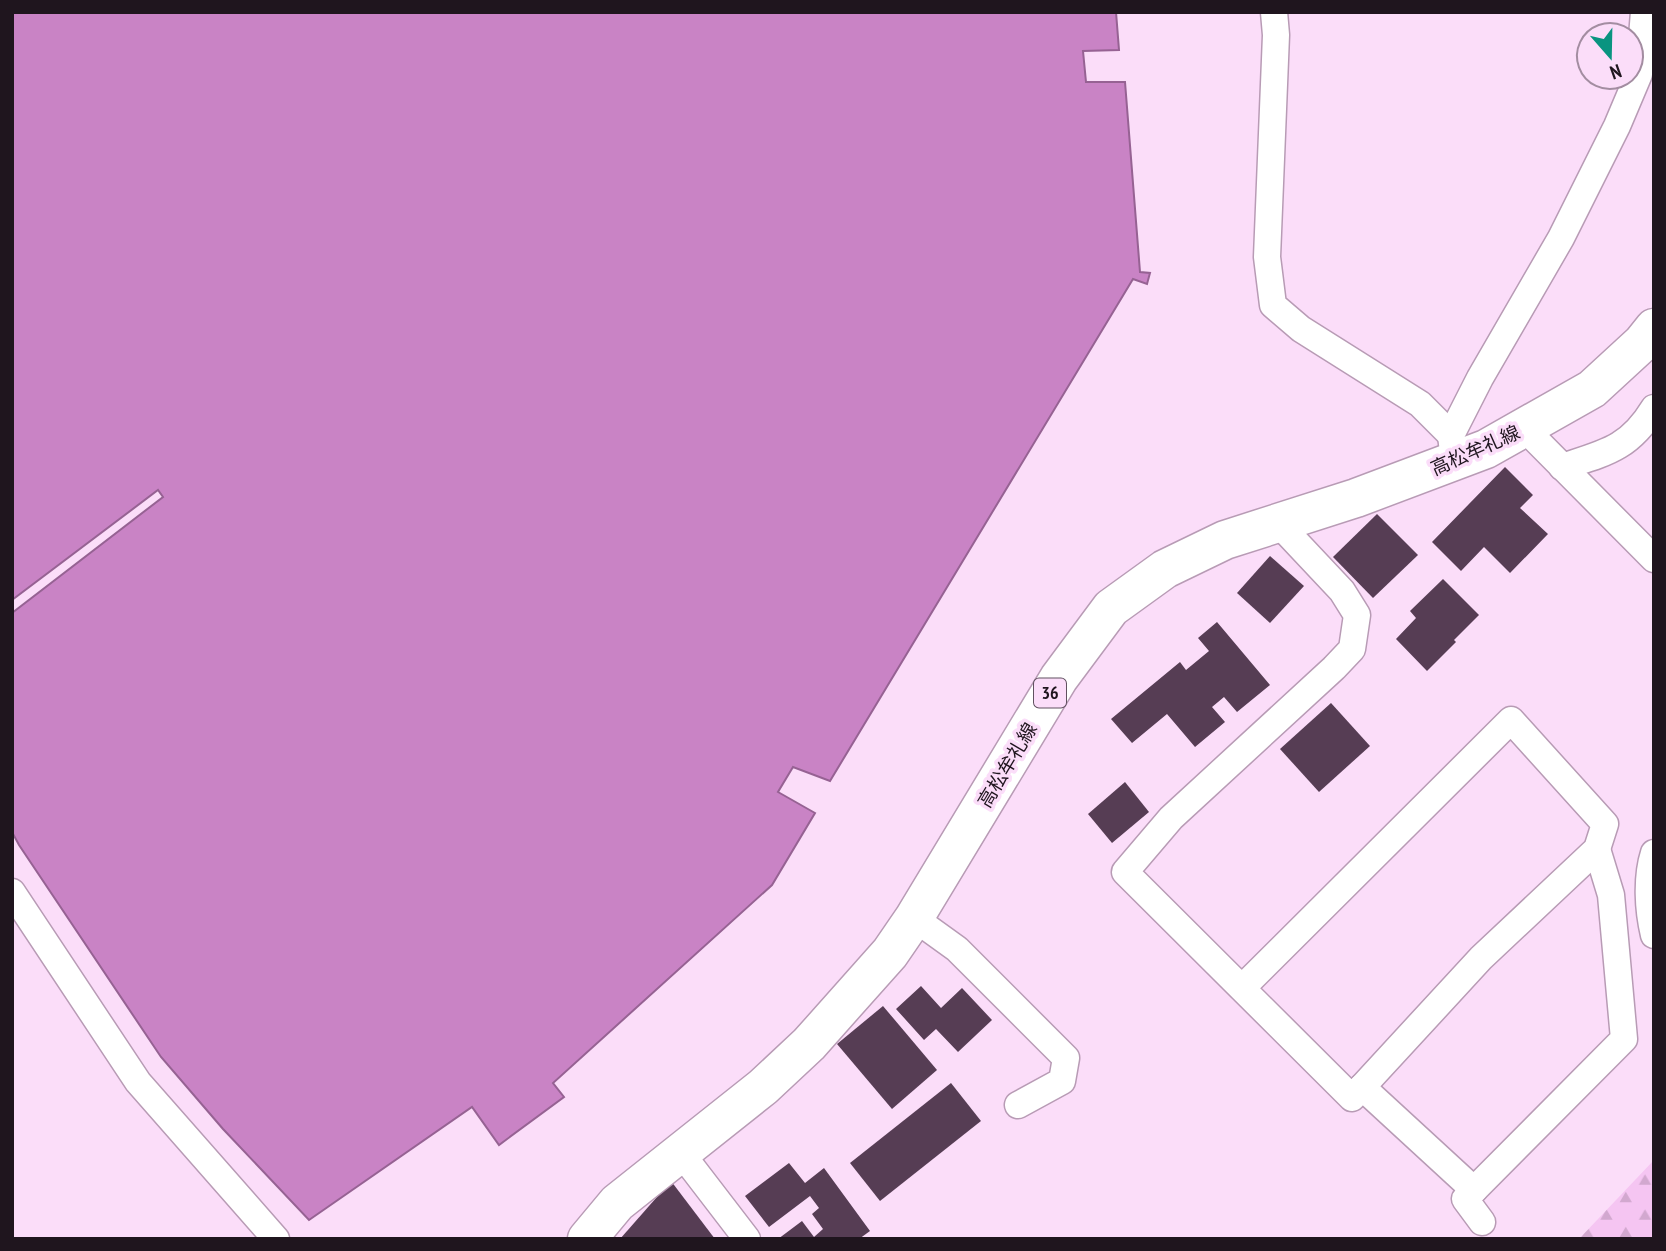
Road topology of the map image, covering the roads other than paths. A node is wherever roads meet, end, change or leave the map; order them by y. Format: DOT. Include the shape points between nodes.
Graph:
graph roads {
  1 [pos="1273,12"];
  2 [pos="1644,12"];
  3 [pos="1654,328"];
  4 [pos="1654,408"];
  5 [pos="1524,428"];
  6 [pos="1453,448"];
  7 [pos="1563,467"];
  8 [pos="1278,523"];
  9 [pos="1654,558"];
  10 [pos="1597,849"];
  11 [pos="1654,853"];
  12 [pos="12,892"];
  13 [pos="914,918"];
  14 [pos="1654,935"];
  15 [pos="1242,988"];
  16 [pos="1362,1087"];
  17 [pos="1018,1105"];
  18 [pos="681,1153"];
  19 [pos="1474,1190"];
  20 [pos="1482,1222"];
  21 [pos="276,1239"];
  22 [pos="587,1239"];
  23 [pos="747,1239"];
  1 -- 6 [label="street" via="1267,257 1273,305 1301,329 1420,404"];
  2 -- 6 [label="street" via="1639,74 1617,126 1561,238 1480,378"];
  3 -- 5 [label="main road, 高松牟礼線 / 36" via="1592,389"];
  4 -- 7 [label="street" via="1642,428 1611,451"];
  5 -- 6 [label="main road, 高松牟礼線 / 36" via="1486,449"];
  5 -- 7 [label="street"];
  6 -- 8 [label="main road, 高松牟礼線 / 36" via="1356,498"];
  7 -- 9 [label="street"];
  8 -- 13 [label="main road, 高松牟礼線 / 36" via="1225,540 1164,569 1111,608 1059,678"];
  8 -- 15 [label="street" via="1342,591 1357,614 1352,649 1171,818 1125,872"];
  10 -- 15 [label="street" via="1605,824 1511,720"];
  10 -- 16 [label="street" via="1481,958"];
  10 -- 19 [label="street" via="1611,895 1624,1039"];
  11 -- 14 [label="street" via="1649,869"];
  12 -- 21 [label="street" via="138,1082"];
  13 -- 17 [label="street" via="957,950 1066,1058 1062,1081"];
  13 -- 18 [label="main road, 高松牟礼線 / 36" via="890,953 809,1044"];
  15 -- 16 [label="street" via="1352,1098"];
  16 -- 19 [label="street"];
  18 -- 22 [label="main road, 高松牟礼線 / 36" via="617,1203"];
  18 -- 23 [label="street"];
  19 -- 20 [label="street" via="1465,1199"];
}
